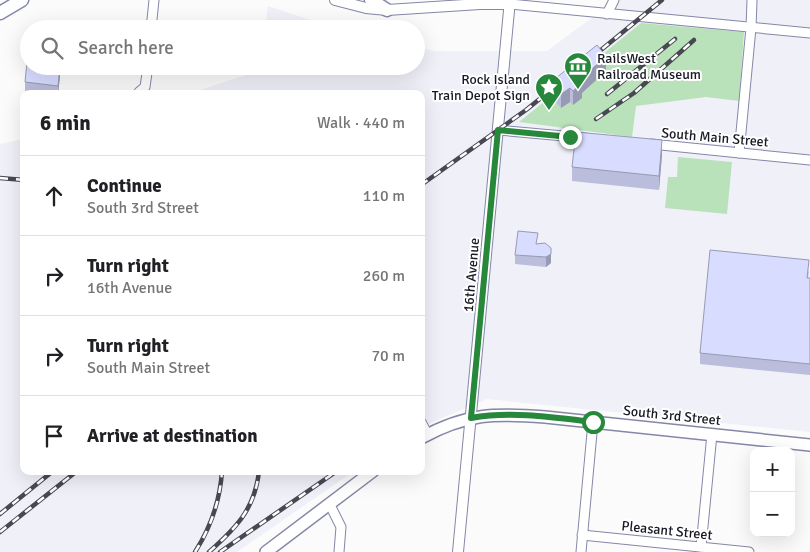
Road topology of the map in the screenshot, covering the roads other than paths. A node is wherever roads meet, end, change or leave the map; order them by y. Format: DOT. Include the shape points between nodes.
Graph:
graph roads {
  1 [pos="22,0"];
  2 [pos="154,0"];
  3 [pos="335,0"];
  4 [pos="371,0"];
  5 [pos="614,0"];
  6 [pos="752,0"];
  7 [pos="510,2"];
  8 [pos="388,10"];
  9 [pos="0,13"];
  10 [pos="607,14"];
  11 [pos="152,20"];
  12 [pos="751,28"];
  13 [pos="810,33"];
  14 [pos="147,75"];
  15 [pos="141,90"];
  16 [pos="498,130"];
  17 [pos="600,140"];
  18 [pos="640,143"];
  19 [pos="739,153"];
  20 [pos="810,160"];
  21 [pos="471,418"];
  22 [pos="593,422"];
  23 [pos="712,434"];
  24 [pos="425,436"];
  25 [pos="810,445"];
  26 [pos="368,475"];
  27 [pos="330,505"];
  28 [pos="582,535"];
  29 [pos="701,547"];
  30 [pos="266,552"];
  31 [pos="339,552"];
  32 [pos="458,552"];
  33 [pos="581,552"];
  34 [pos="749,552"];
  1 -- 9 [label="main road"];
  2 -- 11 [label="street"];
  3 -- 8 [label="street"];
  4 -- 8 [label="main road"];
  5 -- 10 [label="street"];
  6 -- 12 [label="street"];
  7 -- 8 [label="street"];
  7 -- 10 [label="street"];
  7 -- 16 [label="street, 16th Avenue"];
  10 -- 12 [label="street"];
  12 -- 13 [label="street"];
  12 -- 19 [label="street"];
  14 -- 15 [label="street"];
  16 -- 17 [label="street"];
  16 -- 21 [label="street, 16th Avenue"];
  18 -- 19 [label="street, South Main Street"];
  19 -- 20 [label="street, South Main Street"];
  21 -- 22 [label="main road, South 3rd Street" via="511,414"];
  21 -- 24 [label="main road, South 3rd Street"];
  21 -- 32 [label="street, 16th Avenue"];
  22 -- 23 [label="main road, South 3rd Street"];
  22 -- 28 [label="street"];
  23 -- 25 [label="main road, South 3rd Street"];
  23 -- 29 [label="street"];
  26 -- 27 [label="main road"];
  27 -- 30 [label="main road"];
  27 -- 31 [label="street" via="341,527"];
  28 -- 29 [label="street, Pleasant Street"];
  28 -- 33 [label="street"];
  29 -- 34 [label="street, Pleasant Street"];
}
